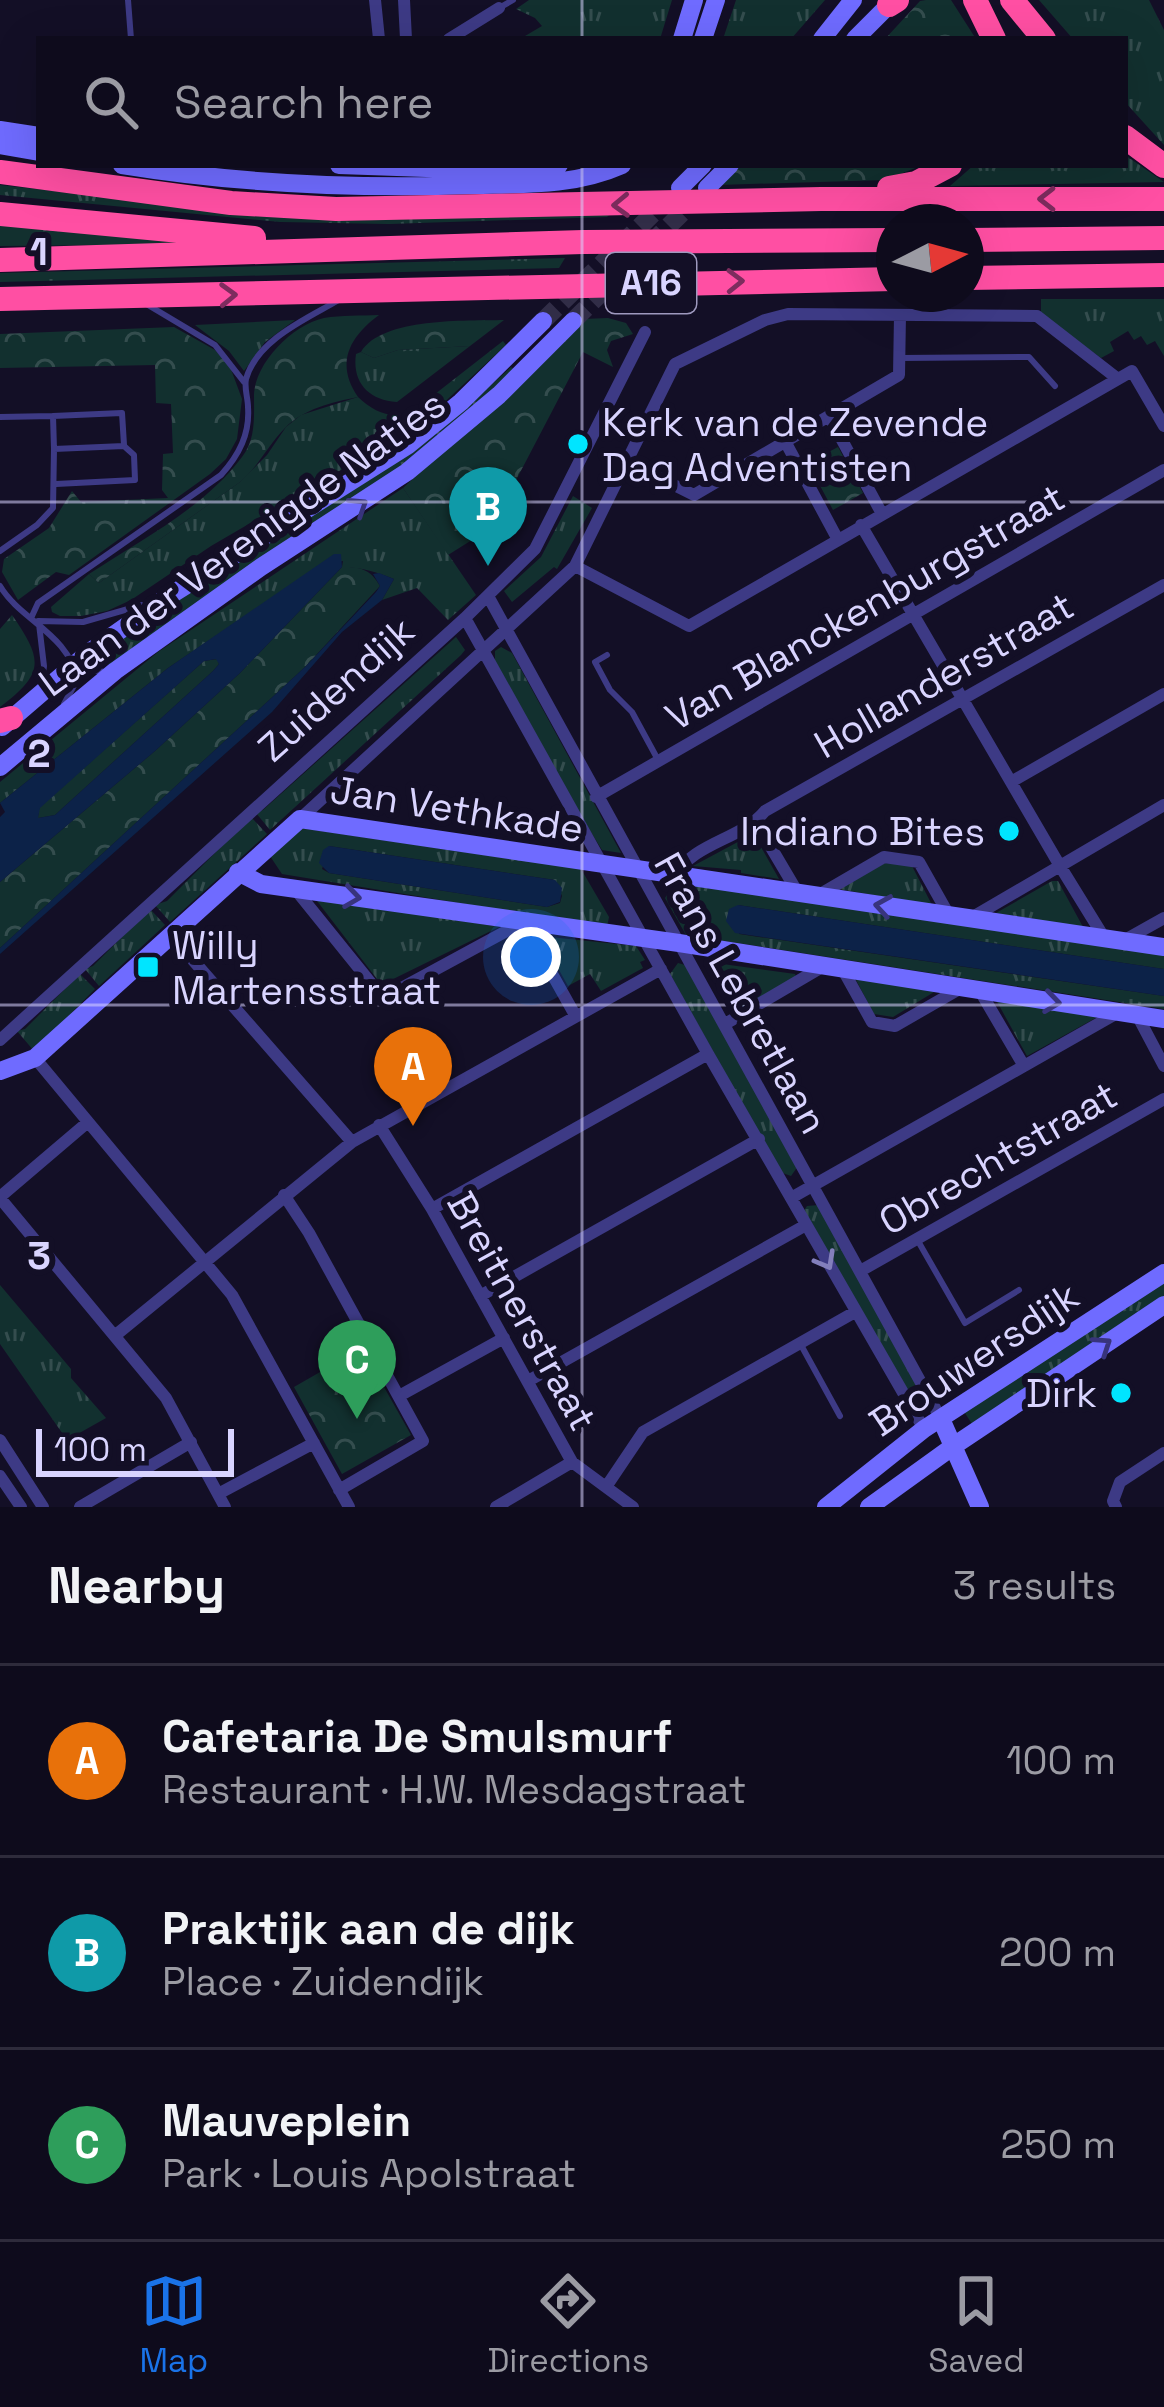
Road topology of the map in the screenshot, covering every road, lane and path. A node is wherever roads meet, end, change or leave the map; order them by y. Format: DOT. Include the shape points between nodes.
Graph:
graph roads {
  1 [pos="128,0"];
  2 [pos="375,0"];
  3 [pos="404,0"];
  4 [pos="513,0"];
  5 [pos="694,0"];
  6 [pos="716,0"];
  7 [pos="853,0"];
  8 [pos="975,0"];
  9 [pos="1012,0"];
  10 [pos="893,2"];
  11 [pos="499,8"];
  12 [pos="131,36"];
  13 [pos="379,36"];
  14 [pos="406,36"];
  15 [pos="454,36"];
  16 [pos="683,36"];
  17 [pos="704,36"];
  18 [pos="824,36"];
  19 [pos="858,36"];
  20 [pos="993,36"];
  21 [pos="1042,36"];
  22 [pos="0,130"];
  23 [pos="36,136"];
  24 [pos="1128,139"];
  25 [pos="0,146"];
  26 [pos="36,152"];
  27 [pos="1164,166"];
  28 [pos="147,168"];
  29 [pos="390,168"];
  30 [pos="413,168"];
  31 [pos="614,168"];
  32 [pos="700,168"];
  33 [pos="727,168"];
  34 [pos="944,168"];
  35 [pos="0,172"];
  36 [pos="404,188"];
  37 [pos="680,188"];
  38 [pos="707,188"];
  39 [pos="821,199"];
  40 [pos="1164,199"];
  41 [pos="0,214"];
  42 [pos="1164,238"];
  43 [pos="876,240"];
  44 [pos="984,240"];
  45 [pos="358,249"];
  46 [pos="0,260"];
  47 [pos="1164,274"];
  48 [pos="984,278"];
  49 [pos="876,279"];
  50 [pos="352,292"];
  51 [pos="134,298"];
  52 [pos="0,303"];
  53 [pos="900,315"];
  54 [pos="543,321"];
  55 [pos="574,321"];
  56 [pos="644,332"];
  57 [pos="900,358"];
  58 [pos="1118,379"];
  59 [pos="244,383"];
  60 [pos="1055,386"];
  61 [pos="53,416"];
  62 [pos="829,416"];
  63 [pos="0,417"];
  64 [pos="1164,426"];
  65 [pos="786,442"];
  66 [pos="124,446"];
  67 [pos="54,449"];
  68 [pos="626,461"];
  69 [pos="1164,470"];
  70 [pos="56,484"];
  71 [pos="881,512"];
  72 [pos="860,524"];
  73 [pos="837,538"];
  74 [pos="0,551"];
  75 [pos="574,566"];
  76 [pos="1164,585"];
  77 [pos="0,586"];
  78 [pos="488,596"];
  79 [pos="163,599"];
  80 [pos="914,614"];
  81 [pos="35,618"];
  82 [pos="465,618"];
  83 [pos="505,629"];
  84 [pos="485,648"];
  85 [pos="607,656"];
  86 [pos="73,665"];
  87 [pos="115,671"];
  88 [pos="40,693"];
  89 [pos="1164,694"];
  90 [pos="962,698"];
  91 [pos="56,717"];
  92 [pos="4,722"];
  93 [pos="658,761"];
  94 [pos="0,767"];
  95 [pos="1011,782"];
  96 [pos="596,797"];
  97 [pos="1164,805"];
  98 [pos="300,819"];
  99 [pos="756,822"];
  100 [pos="604,865"];
  101 [pos="1060,866"];
  102 [pos="680,868"];
  103 [pos="637,869"];
  104 [pos="238,872"];
  105 [pos="294,889"];
  106 [pos="807,895"];
  107 [pos="960,918"];
  108 [pos="1164,918"];
  109 [pos="523,922"];
  110 [pos="171,935"];
  111 [pos="646,939"];
  112 [pos="1114,940"];
  113 [pos="680,943"];
  114 [pos="1164,947"];
  115 [pos="833,967"];
  116 [pos="661,969"];
  117 [pos="971,989"];
  118 [pos="1128,1013"];
  119 [pos="575,1015"];
  120 [pos="1164,1019"];
  121 [pos="724,1024"];
  122 [pos="0,1040"];
  123 [pos="708,1054"];
  124 [pos="35,1058"];
  125 [pos="1024,1066"];
  126 [pos="1164,1066"];
  127 [pos="0,1071"];
  128 [pos="1164,1099"];
  129 [pos="88,1122"];
  130 [pos="379,1125"];
  131 [pos="759,1138"];
  132 [pos="352,1142"];
  133 [pos="813,1185"];
  134 [pos="284,1196"];
  135 [pos="0,1197"];
  136 [pos="790,1198"];
  137 [pos="432,1209"];
  138 [pos="806,1225"];
  139 [pos="917,1238"];
  140 [pos="204,1260"];
  141 [pos="862,1270"];
  142 [pos="1164,1273"];
  143 [pos="1019,1290"];
  144 [pos="480,1296"];
  145 [pos="1164,1305"];
  146 [pos="855,1312"];
  147 [pos="117,1334"];
  148 [pos="504,1337"];
  149 [pos="800,1343"];
  150 [pos="528,1382"];
  151 [pos="924,1382"];
  152 [pos="399,1396"];
  153 [pos="903,1396"];
  154 [pos="840,1415"];
  155 [pos="933,1424"];
  156 [pos="0,1440"];
  157 [pos="191,1442"];
  158 [pos="314,1442"];
  159 [pos="947,1450"];
  160 [pos="1164,1453"];
  161 [pos="572,1462"];
  162 [pos="0,1476"];
  163 [pos="606,1487"];
  164 [pos="339,1490"];
  165 [pos="221,1501"];
  166 [pos="21,1507"];
  167 [pos="43,1507"];
  168 [pos="80,1507"];
  169 [pos="349,1507"];
  170 [pos="496,1507"];
  171 [pos="633,1507"];
  172 [pos="826,1507"];
  173 [pos="869,1507"];
  174 [pos="980,1507"];
  175 [pos="1116,1507"];
  1 -- 12 [label="lane"];
  2 -- 13 [label="street"];
  3 -- 14 [label="street"];
  4 -- 11 [label="lane"];
  5 -- 16 [label="street"];
  6 -- 17 [label="street"];
  7 -- 18 [label="street"];
  8 -- 20 [label="highway"];
  9 -- 21 [label="highway"];
  10 -- 19 [label="street"];
  11 -- 15 [label="street"];
  22 -- 23 [label="street"];
  24 -- 27 [label="highway"];
  25 -- 26 [label="street"];
  28 -- 36 [label="street"];
  29 -- 36 [label="street"];
  30 -- 36 [label="street"];
  31 -- 36 [label="street" via="552,183"];
  32 -- 37 [label="street"];
  33 -- 38 [label="street"];
  34 -- 39 [label="highway, A16" via="916,183"];
  39 -- 35 [label="highway, A16, one-way" via="337,209"];
  40 -- 39 [label="highway, A16, one-way"];
  41 -- 45 [label="highway, A16"];
  42 -- 44 [label="highway"];
  43 -- 45 [label="highway, A16"];
  45 -- 46 [label="highway, A16"];
  47 -- 48 [label="highway"];
  50 -- 49 [label="highway, A16, one-way"];
  51 -- 50 [label="highway, A16, one-way"];
  50 -- 59 [label="lane" via="275,340"];
  51 -- 52 [label="highway, A16"];
  51 -- 59 [label="lane" via="215,345"];
  53 -- 57 [label="street"];
  53 -- 58 [label="street" via="1037,316"];
  53 -- 68 [label="street" via="788,314 675,364"];
  54 -- 79 [label="street, Laan der Verenigde Naties" via="407,446"];
  87 -- 55 [label="street, Laan der Verenigde Naties, one-way" via="407,472"];
  56 -- 78 [label="street, Zuidendijk" via="535,549"];
  57 -- 60 [label="lane" via="1029,357"];
  57 -- 62 [label="street" via="899,375"];
  58 -- 64 [label="street" via="1132,371"];
  58 -- 71 [label="street"];
  59 -- 81 [label="lane" via="247,431 221,475 38,603"];
  61 -- 63 [label="lane"];
  61 -- 66 [label="lane" via="122,413"];
  61 -- 67 [label="lane"];
  62 -- 65 [label="street"];
  62 -- 71 [label="street"];
  65 -- 68 [label="street" via="694,495"];
  65 -- 73 [label="street"];
  66 -- 67 [label="lane"];
  66 -- 70 [label="lane" via="134,455 134,480"];
  67 -- 70 [label="lane"];
  68 -- 75 [label="street"];
  69 -- 80 [label="street, Van Blanckenburgstraat"];
  70 -- 74 [label="lane" via="53,508"];
  71 -- 72 [label="street"];
  72 -- 73 [label="street"];
  72 -- 80 [label="street"];
  73 -- 75 [label="street" via="689,626"];
  75 -- 83 [label="street, Zuidendijk"];
  76 -- 90 [label="street, Hollanderstraat"];
  77 -- 81 [label="lane"];
  78 -- 82 [label="street, Zuidendijk"];
  78 -- 83 [label="street, Frans Lebretlaan"];
  79 -- 81 [label="lane" via="83,622"];
  79 -- 86 [label="street, Laan der Verenigde Naties"];
  80 -- 90 [label="street"];
  80 -- 93 [label="street, Van Blanckenburgstraat"];
  81 -- 86 [label="lane"];
  81 -- 88 [label="lane"];
  82 -- 84 [label="street, Frans Lebretlaan"];
  82 -- 122 [label="street, Zuidendijk"];
  83 -- 84 [label="street, Zuidendijk"];
  83 -- 96 [label="street, Frans Lebretlaan"];
  84 -- 98 [label="street, Zuidendijk"];
  84 -- 100 [label="street, Frans Lebretlaan"];
  85 -- 93 [label="lane" via="595,662"];
  86 -- 87 [label="lane"];
  86 -- 88 [label="street, Laan der Verenigde Naties"];
  86 -- 91 [label="lane" via="75,686"];
  87 -- 91 [label="street, Laan der Verenigde Naties"];
  88 -- 92 [label="street, Laan der Verenigde Naties"];
  89 -- 95 [label="street"];
  90 -- 95 [label="street"];
  90 -- 99 [label="street, Hollanderstraat"];
  91 -- 94 [label="street, Laan der Verenigde Naties"];
  93 -- 96 [label="street, Van Blanckenburgstraat"];
  95 -- 101 [label="street"];
  96 -- 103 [label="street, Frans Lebretlaan"];
  97 -- 101 [label="street"];
  98 -- 100 [label="street, Jan Vethkade"];
  98 -- 104 [label="street, Zuidendijk"];
  99 -- 102 [label="street, Hollanderstraat"];
  99 -- 106 [label="street"];
  100 -- 103 [label="street, Jan Vethkade"];
  100 -- 111 [label="street, Frans Lebretlaan"];
  101 -- 107 [label="street"];
  101 -- 112 [label="street"];
  102 -- 103 [label="street, Jan Vethkade"];
  102 -- 106 [label="street, Jan Vethkade"];
  103 -- 113 [label="street, Frans Lebretlaan"];
  104 -- 105 [label="street"];
  104 -- 110 [label="street, Zuidendijk"];
  105 -- 109 [label="street, one-way"];
  105 -- 109 [label="street" via="383,998"];
  107 -- 106 [label="street, Jan Vethkade, one-way"];
  106 -- 107 [label="street" via="884,857 920,862"];
  107 -- 112 [label="street, Jan Vethkade"];
  108 -- 112 [label="street"];
  109 -- 111 [label="street"];
  109 -- 119 [label="street"];
  110 -- 124 [label="street, Zuidendijk"];
  110 -- 132 [label="street"];
  111 -- 113 [label="street"];
  111 -- 116 [label="street, Frans Lebretlaan"];
  112 -- 114 [label="street, Jan Vethkade"];
  113 -- 115 [label="street"];
  113 -- 121 [label="street, Frans Lebretlaan"];
  115 -- 117 [label="street"];
  115 -- 117 [label="street" via="872,1022 895,1025"];
  115 -- 121 [label="street"];
  116 -- 119 [label="street"];
  116 -- 123 [label="street, Frans Lebretlaan"];
  117 -- 118 [label="street, one-way"];
  117 -- 125 [label="street"];
  118 -- 120 [label="street"];
  118 -- 125 [label="street"];
  118 -- 126 [label="street"];
  119 -- 130 [label="street"];
  121 -- 133 [label="street, Frans Lebretlaan"];
  123 -- 131 [label="street, Frans Lebretlaan"];
  123 -- 137 [label="street"];
  124 -- 127 [label="street, Zuidendijk"];
  124 -- 129 [label="street"];
  125 -- 133 [label="street"];
  128 -- 139 [label="street, Obrechtstraat"];
  129 -- 135 [label="street"];
  129 -- 140 [label="street"];
  130 -- 132 [label="street"];
  130 -- 137 [label="street, Breitnerstraat"];
  131 -- 136 [label="street, Frans Lebretlaan"];
  131 -- 144 [label="street"];
  132 -- 134 [label="street"];
  133 -- 136 [label="street"];
  133 -- 141 [label="street, Frans Lebretlaan"];
  134 -- 140 [label="street"];
  134 -- 152 [label="street"];
  135 -- 147 [label="street"];
  136 -- 138 [label="street, Frans Lebretlaan"];
  137 -- 144 [label="street, Breitnerstraat"];
  138 -- 146 [label="street, Frans Lebretlaan, one-way"];
  138 -- 150 [label="street"];
  139 -- 141 [label="street, Obrechtstraat"];
  139 -- 143 [label="lane" via="965,1323"];
  140 -- 147 [label="street"];
  140 -- 158 [label="street"];
  141 -- 151 [label="street, Frans Lebretlaan"];
  142 -- 155 [label="street, Brouwersdijk"];
  144 -- 148 [label="street, Breitnerstraat"];
  159 -- 145 [label="street, Brouwersdijk, one-way"];
  146 -- 149 [label="street"];
  146 -- 153 [label="street, Frans Lebretlaan"];
  147 -- 157 [label="street"];
  148 -- 150 [label="street, Breitnerstraat"];
  148 -- 152 [label="street"];
  149 -- 154 [label="lane"];
  149 -- 163 [label="street" via="643,1432"];
  150 -- 161 [label="street, Breitnerstraat"];
  151 -- 153 [label="lane"];
  151 -- 155 [label="street, Frans Lebretlaan"];
  152 -- 164 [label="street" via="423,1442"];
  153 -- 155 [label="street, Frans Lebretlaan"];
  155 -- 159 [label="street"];
  155 -- 172 [label="street, Brouwersdijk"];
  156 -- 167 [label="street"];
  157 -- 165 [label="street"];
  157 -- 168 [label="street"];
  158 -- 164 [label="street"];
  158 -- 165 [label="street"];
  159 -- 173 [label="street, Brouwersdijk"];
  159 -- 174 [label="street"];
  160 -- 175 [label="street" via="1120,1483"];
  161 -- 163 [label="street, Breitnerstraat"];
  161 -- 170 [label="street"];
  162 -- 166 [label="street"];
  163 -- 171 [label="street, Breitnerstraat"];
  164 -- 169 [label="street"];
}
